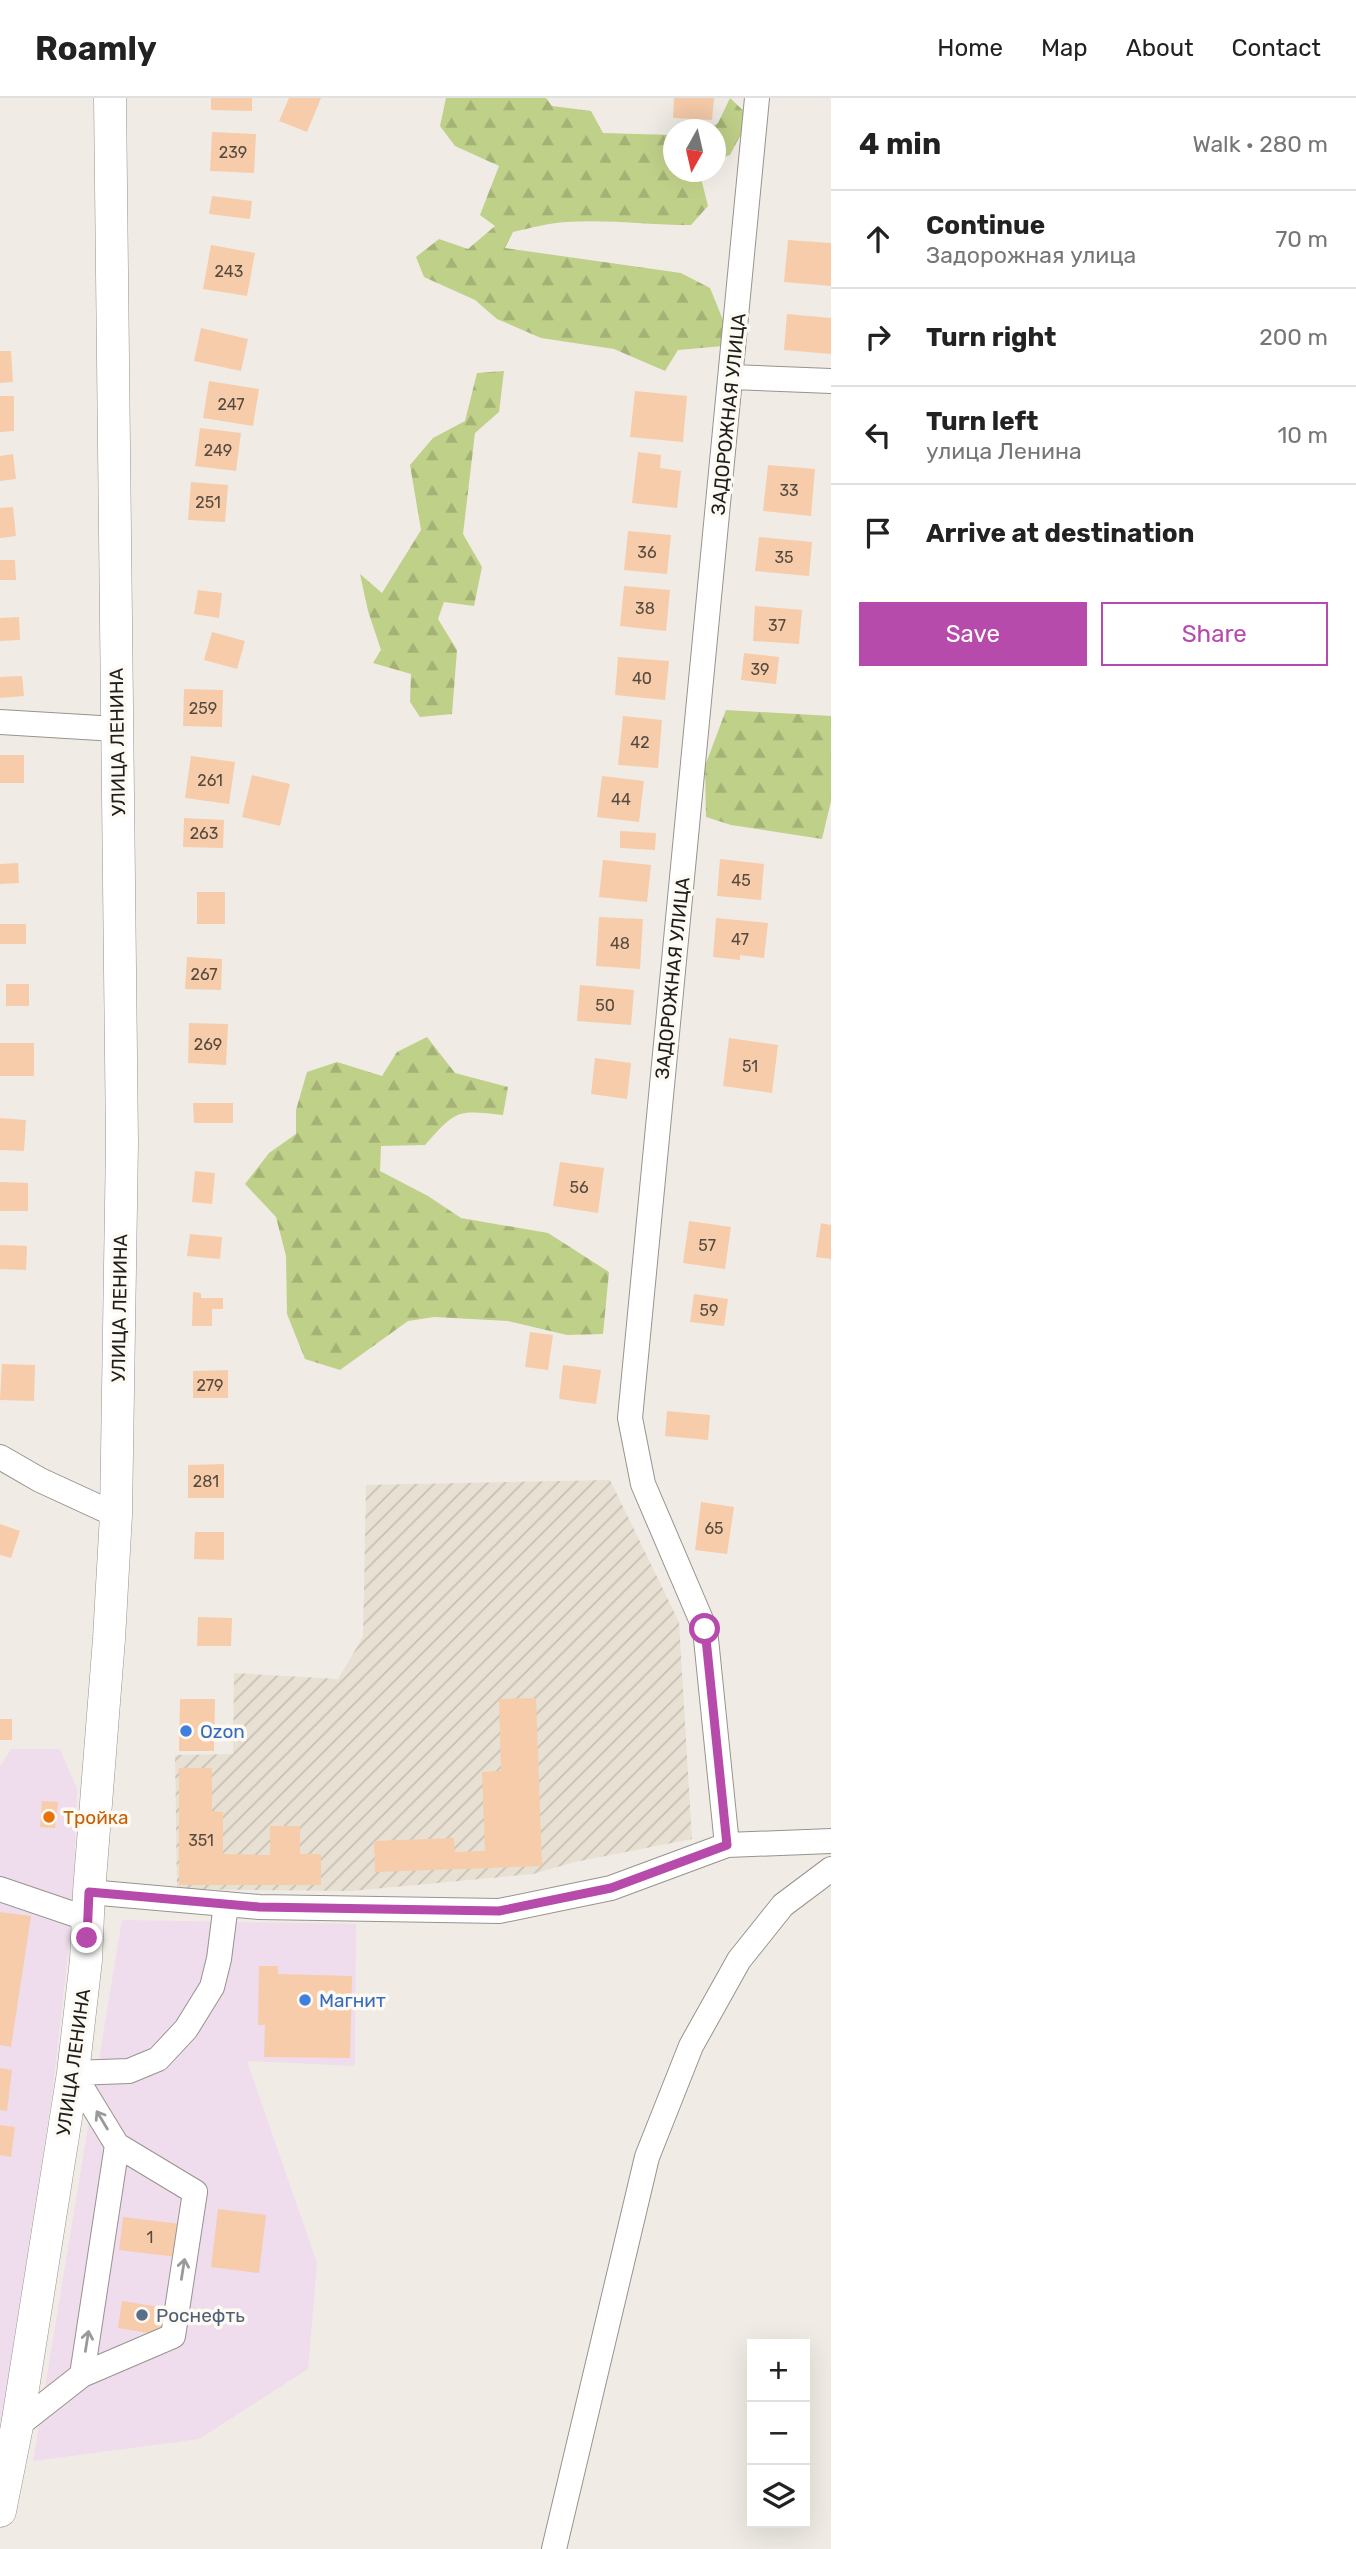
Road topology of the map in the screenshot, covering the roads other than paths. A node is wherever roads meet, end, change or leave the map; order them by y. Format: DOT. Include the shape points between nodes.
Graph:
graph roads {
  1 [pos="110,98"];
  2 [pos="757,98"];
  3 [pos="732,377"];
  4 [pos="831,381"];
  5 [pos="0,722"];
  6 [pos="117,729"];
  7 [pos="0,1457"];
  8 [pos="116,1515"];
  9 [pos="831,1841"];
  10 [pos="727,1845"];
  11 [pos="831,1870"];
  12 [pos="0,1889"];
  13 [pos="226,1904"];
  14 [pos="88,1906"];
  15 [pos="73,2073"];
  16 [pos="117,2145"];
  17 [pos="82,2375"];
  18 [pos="17,2426"];
  19 [pos="0,2511"];
  20 [pos="554,2549"];
  1 -- 6 [label="main road, УЛИЦА ЛЕНИНА"];
  2 -- 3 [label="street, ЗАДОРОЖНАЯ УЛИЦА"];
  3 -- 4 [label="street"];
  3 -- 10 [label="street, ЗАДОРОЖНАЯ УЛИЦА" via="630,1418 643,1484 705,1629"];
  5 -- 6 [label="street"];
  6 -- 8 [label="main road, УЛИЦА ЛЕНИНА" via="122,1143"];
  7 -- 8 [label="street"];
  8 -- 14 [label="main road, УЛИЦА ЛЕНИНА"];
  9 -- 10 [label="street"];
  10 -- 13 [label="street" via="611,1888 499,1911"];
  11 -- 20 [label="street" via="783,1905 739,1961 691,2046 647,2157"];
  12 -- 14 [label="street"];
  13 -- 14 [label="street"];
  13 -- 15 [label="street" via="212,1987 187,2029 158,2059 129,2071"];
  14 -- 15 [label="main road, УЛИЦА ЛЕНИНА"];
  16 -- 15 [label="street, one-way"];
  15 -- 18 [label="main road, УЛИЦА ЛЕНИНА"];
  17 -- 16 [label="street, one-way"];
  17 -- 16 [label="street, one-way" via="173,2336 195,2192"];
  17 -- 18 [label="street"];
  18 -- 19 [label="main road, УЛИЦА ЛЕНИНА"];
}
